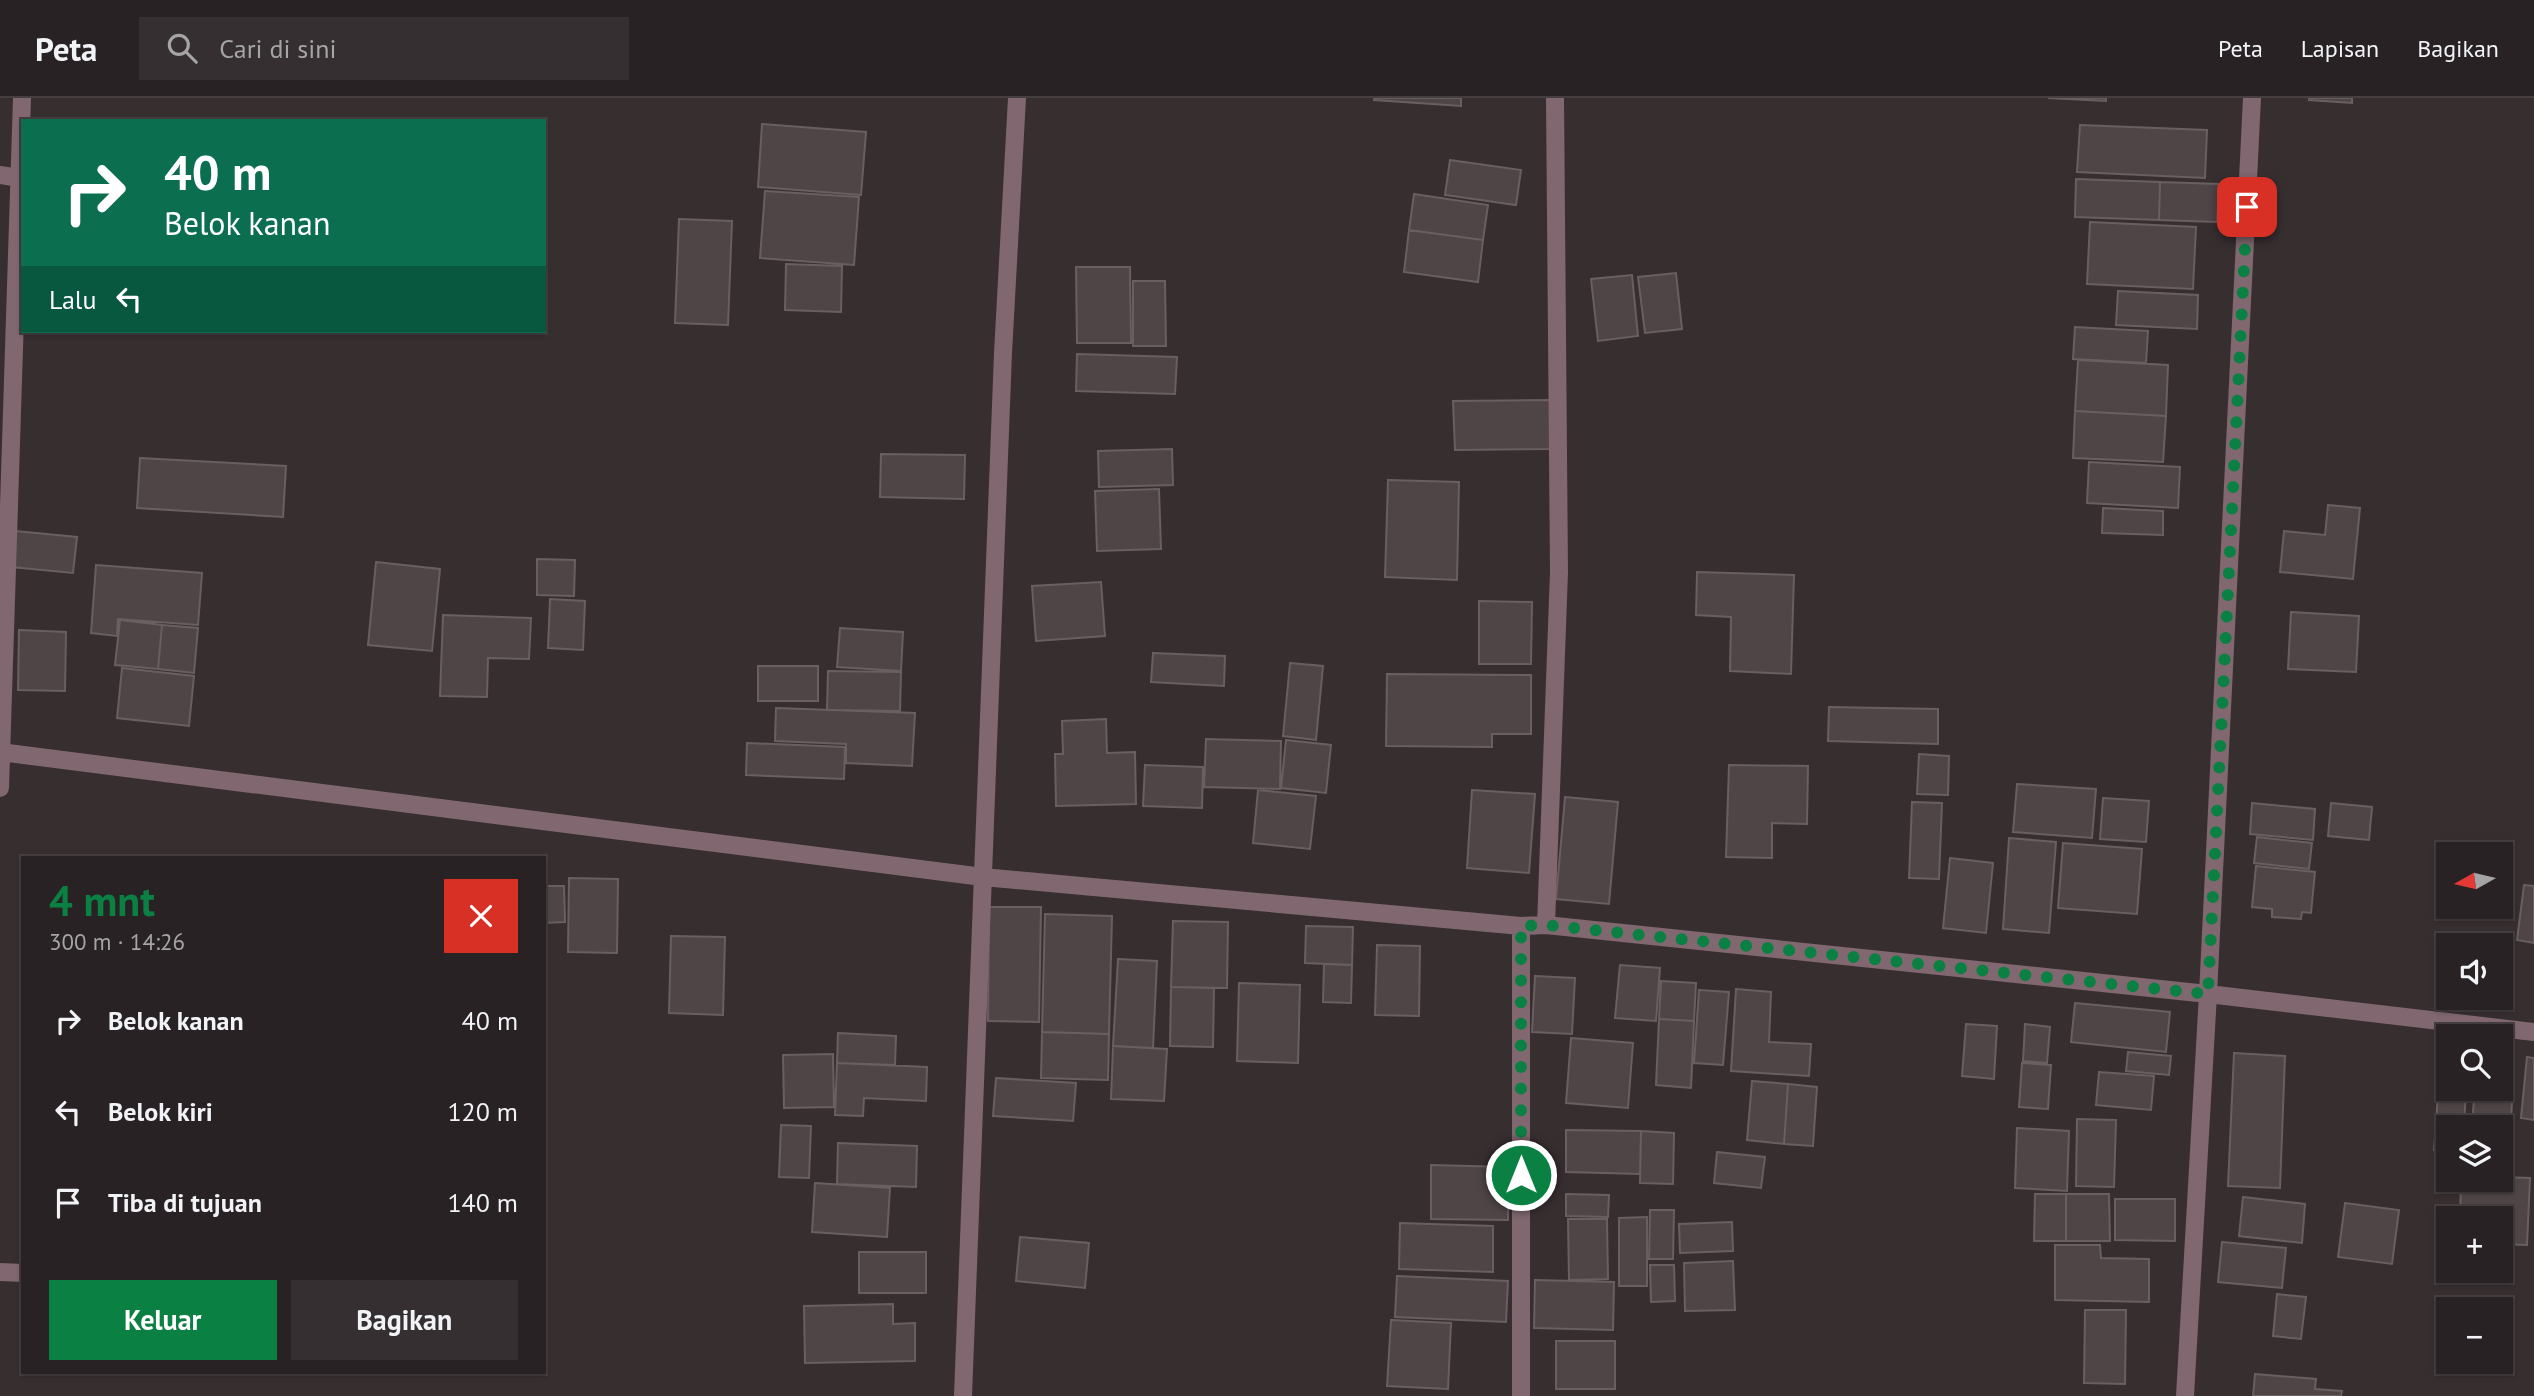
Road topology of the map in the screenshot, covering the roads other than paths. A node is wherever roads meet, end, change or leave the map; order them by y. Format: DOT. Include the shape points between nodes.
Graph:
graph roads {
  1 [pos="22,98"];
  2 [pos="1017,98"];
  3 [pos="1555,98"];
  4 [pos="2252,98"];
  5 [pos="21,119"];
  6 [pos="21,125"];
  7 [pos="0,175"];
  8 [pos="19,178"];
  9 [pos="1,752"];
  10 [pos="0,788"];
  11 [pos="983,877"];
  12 [pos="1546,925"];
  13 [pos="1521,926"];
  14 [pos="2208,994"];
  15 [pos="2534,1032"];
  16 [pos="0,1272"];
  17 [pos="21,1273"];
  18 [pos="963,1396"];
  19 [pos="1521,1396"];
  20 [pos="2185,1396"];
  1 -- 5 [label="street"];
  2 -- 11 [label="street"];
  3 -- 12 [label="street" via="1559,572"];
  4 -- 14 [label="street"];
  6 -- 8 [label="street"];
  7 -- 8 [label="street"];
  8 -- 9 [label="street"];
  9 -- 10 [label="street"];
  9 -- 11 [label="street"];
  11 -- 13 [label="street"];
  11 -- 18 [label="street"];
  12 -- 13 [label="street"];
  12 -- 14 [label="street"];
  13 -- 19 [label="street"];
  14 -- 15 [label="street"];
  14 -- 20 [label="street"];
  16 -- 17 [label="street"];
}
